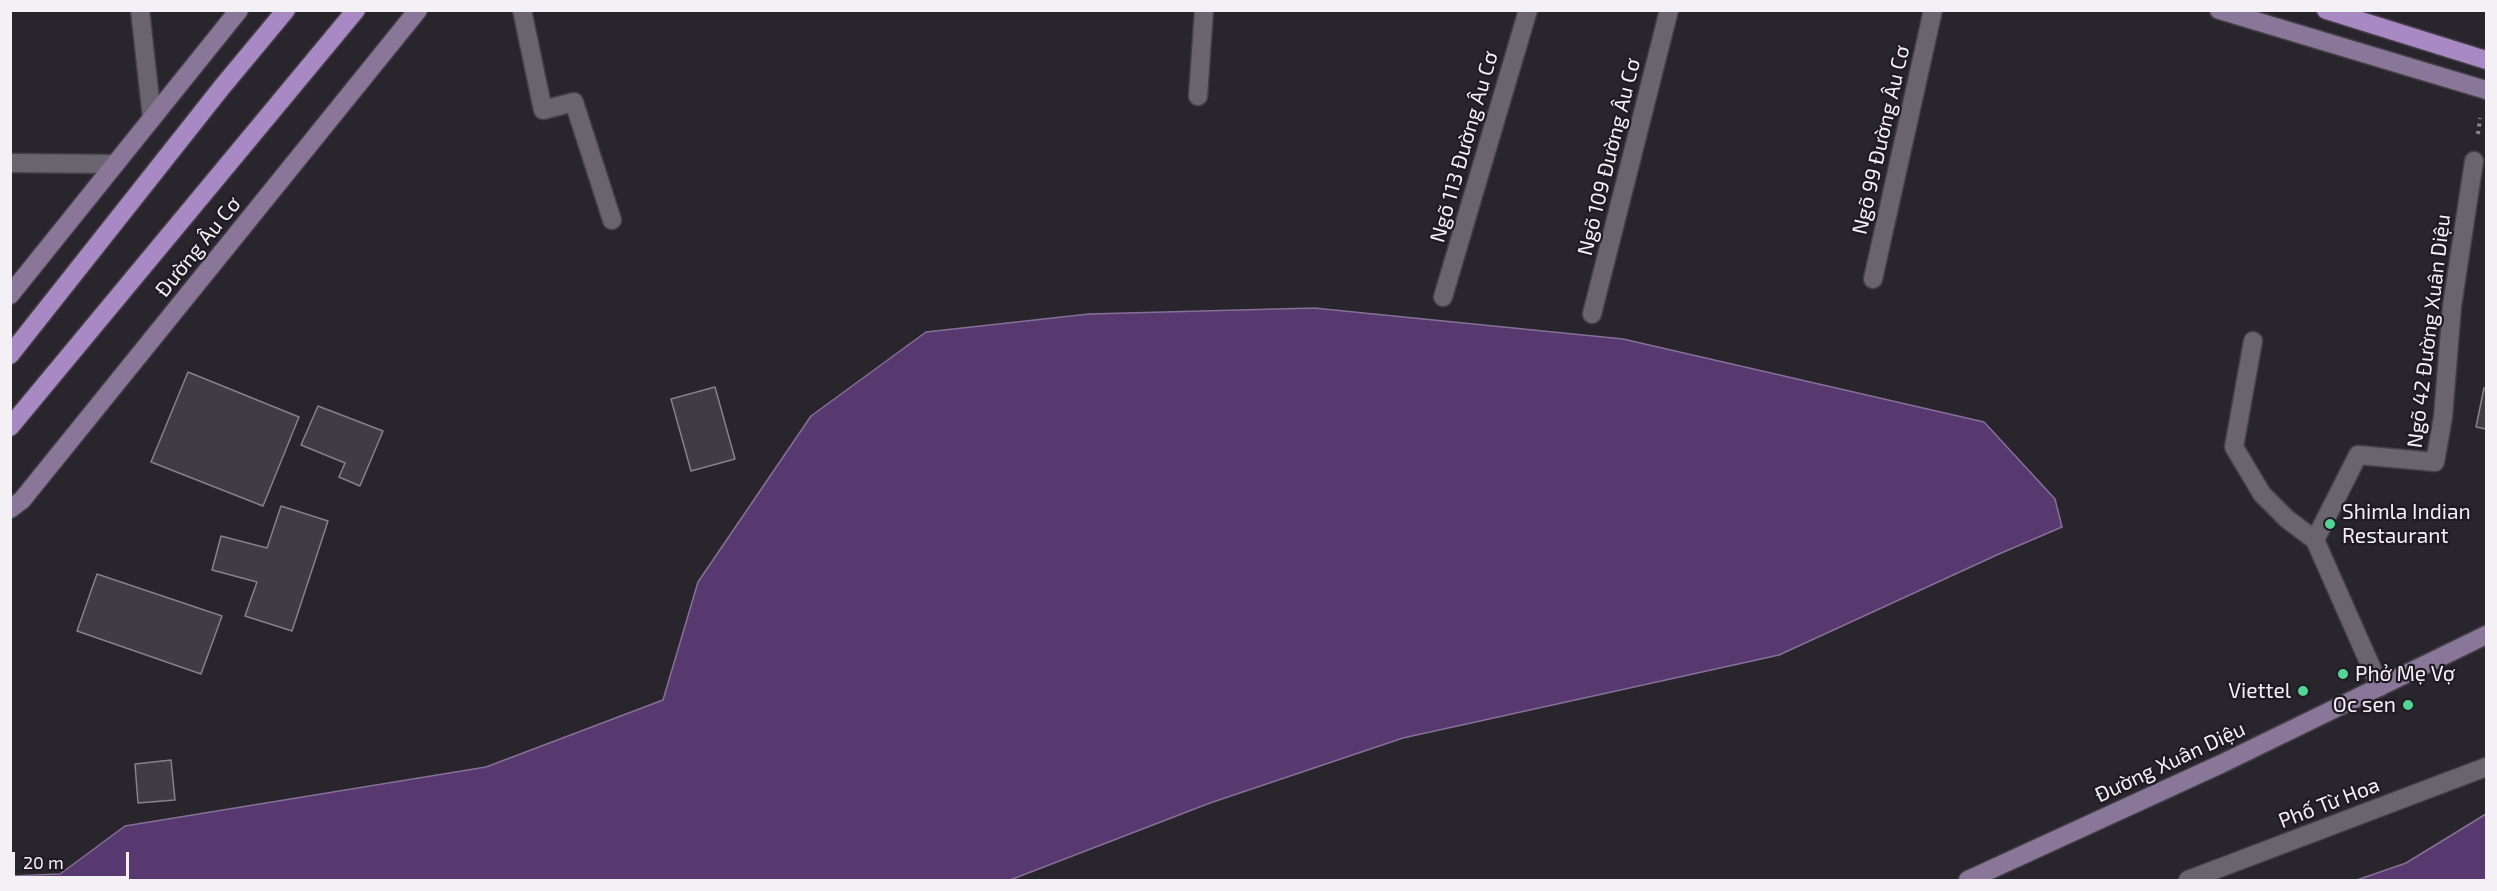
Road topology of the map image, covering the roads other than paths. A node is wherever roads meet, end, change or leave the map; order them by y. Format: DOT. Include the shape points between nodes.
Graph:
graph roads {
  1 [pos="140,10"];
  2 [pos="239,10"];
  3 [pos="286,10"];
  4 [pos="356,10"];
  5 [pos="418,10"];
  6 [pos="522,10"];
  7 [pos="1204,10"];
  8 [pos="1528,10"];
  9 [pos="1670,10"];
  10 [pos="1933,10"];
  11 [pos="2219,10"];
  12 [pos="2326,10"];
  13 [pos="2487,60"];
  14 [pos="2485,90"];
  15 [pos="1198,96"];
  16 [pos="152,118"];
  17 [pos="2474,161"];
  18 [pos="10,164"];
  19 [pos="115,164"];
  20 [pos="612,220"];
  21 [pos="1873,279"];
  22 [pos="10,295"];
  23 [pos="1443,297"];
  24 [pos="1592,314"];
  25 [pos="2253,340"];
  26 [pos="10,355"];
  27 [pos="10,426"];
  28 [pos="10,509"];
  29 [pos="2315,540"];
  30 [pos="2487,635"];
  31 [pos="2380,687"];
  32 [pos="2487,767"];
  33 [pos="1968,880"];
  34 [pos="2188,880"];
  1 -- 16 [label="street"];
  2 -- 16 [label="street"];
  3 -- 26 [label="main road"];
  4 -- 27 [label="main road, Đường Âu Cơ"];
  5 -- 28 [label="street, Đường Âu Cơ" via="22,500"];
  6 -- 20 [label="street" via="543,110 574,102"];
  7 -- 15 [label="street"];
  8 -- 23 [label="street, Ngõ 113 Đường Âu Cơ"];
  9 -- 24 [label="street, Ngõ 109 Đường Âu Cơ"];
  10 -- 21 [label="street, Ngõ 99 Đường Âu Cơ"];
  11 -- 14 [label="street"];
  12 -- 13 [label="main road"];
  16 -- 19 [label="street"];
  17 -- 29 [label="street, Ngõ 42 Đường Xuân Diệu" via="2452,306 2444,417 2435,462 2358,455"];
  18 -- 19 [label="street"];
  19 -- 22 [label="street"];
  25 -- 29 [label="street" via="2234,447 2262,494"];
  29 -- 31 [label="street"];
  30 -- 31 [label="street, Đường Xuân Diệu"];
  31 -- 33 [label="street, Đường Xuân Diệu"];
  32 -- 34 [label="street, Phố Từ Hoa"];
}
